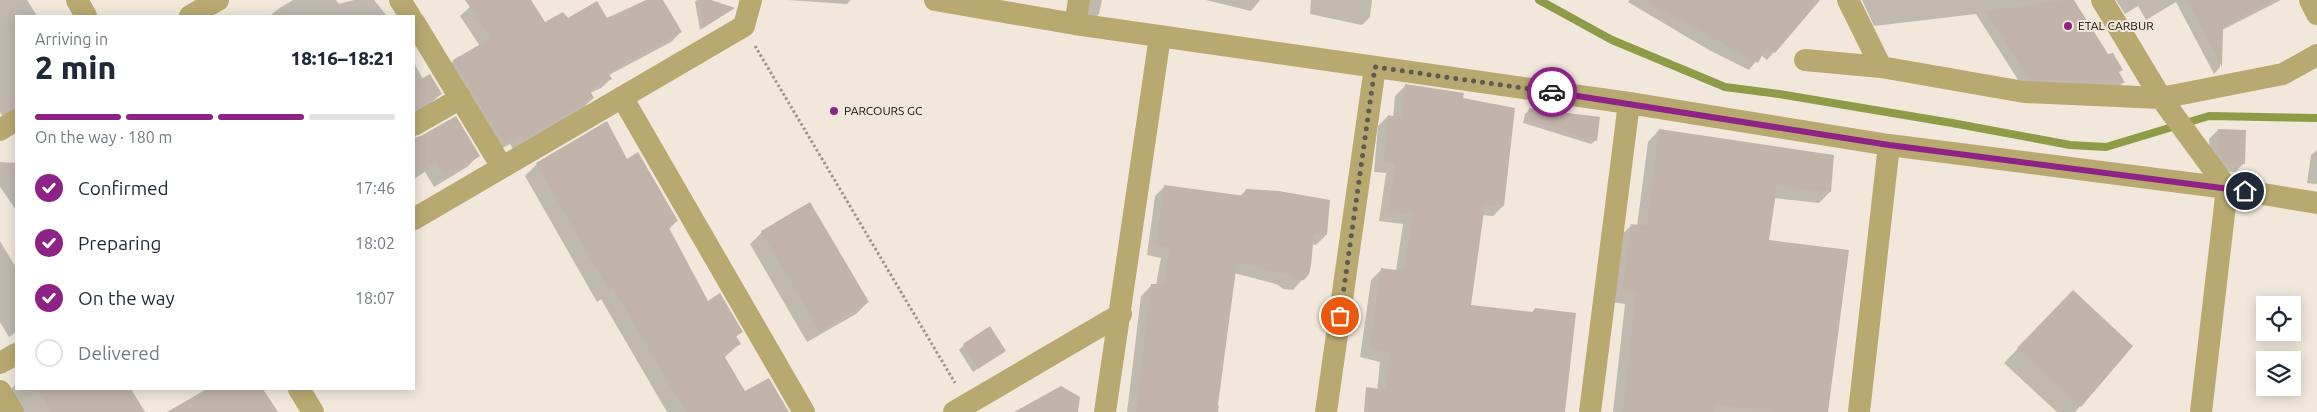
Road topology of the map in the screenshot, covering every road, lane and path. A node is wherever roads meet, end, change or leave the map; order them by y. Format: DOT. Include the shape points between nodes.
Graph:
graph roads {
  1 [pos="77,0"];
  2 [pos="218,0"];
  3 [pos="400,0"];
  4 [pos="751,0"];
  5 [pos="935,0"];
  6 [pos="1079,0"];
  7 [pos="1848,0"];
  8 [pos="2102,0"];
  9 [pos="2310,0"];
  10 [pos="2317,14"];
  11 [pos="85,15"];
  12 [pos="192,15"];
  13 [pos="409,15"];
  14 [pos="415,24"];
  15 [pos="1075,24"];
  16 [pos="744,26"];
  17 [pos="1160,36"];
  18 [pos="2317,54"];
  19 [pos="1805,60"];
  20 [pos="1375,67"];
  21 [pos="1880,67"];
  22 [pos="622,97"];
  23 [pos="461,98"];
  24 [pos="2161,98"];
  25 [pos="1629,103"];
  26 [pos="15,121"];
  27 [pos="415,124"];
  28 [pos="0,130"];
  29 [pos="1889,145"];
  30 [pos="502,167"];
  31 [pos="2221,181"];
  32 [pos="2317,203"];
  33 [pos="415,218"];
  34 [pos="1121,314"];
  35 [pos="15,355"];
  36 [pos="0,363"];
  37 [pos="300,390"];
  38 [pos="0,391"];
  39 [pos="961,408"];
  40 [pos="14,412"];
  41 [pos="312,412"];
  42 [pos="804,412"];
  43 [pos="1105,412"];
  44 [pos="1326,412"];
  45 [pos="1590,412"];
  46 [pos="1859,412"];
  47 [pos="2201,412"];
  1 -- 11 [label="street"];
  2 -- 12 [label="street"];
  3 -- 13 [label="street"];
  4 -- 16 [label="street"];
  5 -- 15 [label="street"];
  6 -- 15 [label="street"];
  7 -- 21 [label="street"];
  8 -- 24 [label="street"];
  9 -- 10 [label="street"];
  14 -- 23 [label="street"];
  15 -- 17 [label="street"];
  16 -- 22 [label="street"];
  16 -- 39 [label="path"];
  17 -- 20 [label="street"];
  17 -- 34 [label="street"];
  18 -- 24 [label="street" via="2283,74"];
  19 -- 21 [label="street"];
  20 -- 25 [label="street"];
  20 -- 44 [label="street"];
  21 -- 24 [label="street" via="2024,92"];
  22 -- 30 [label="street"];
  22 -- 42 [label="street"];
  23 -- 27 [label="street"];
  23 -- 30 [label="street"];
  24 -- 31 [label="street"];
  25 -- 29 [label="street"];
  25 -- 45 [label="street"];
  26 -- 28 [label="street"];
  29 -- 31 [label="street"];
  29 -- 46 [label="street"];
  30 -- 33 [label="street"];
  31 -- 32 [label="street"];
  31 -- 47 [label="street"];
  34 -- 39 [label="street"];
  34 -- 43 [label="street"];
  35 -- 36 [label="street"];
  37 -- 41 [label="street"];
  38 -- 40 [label="street"];
}
